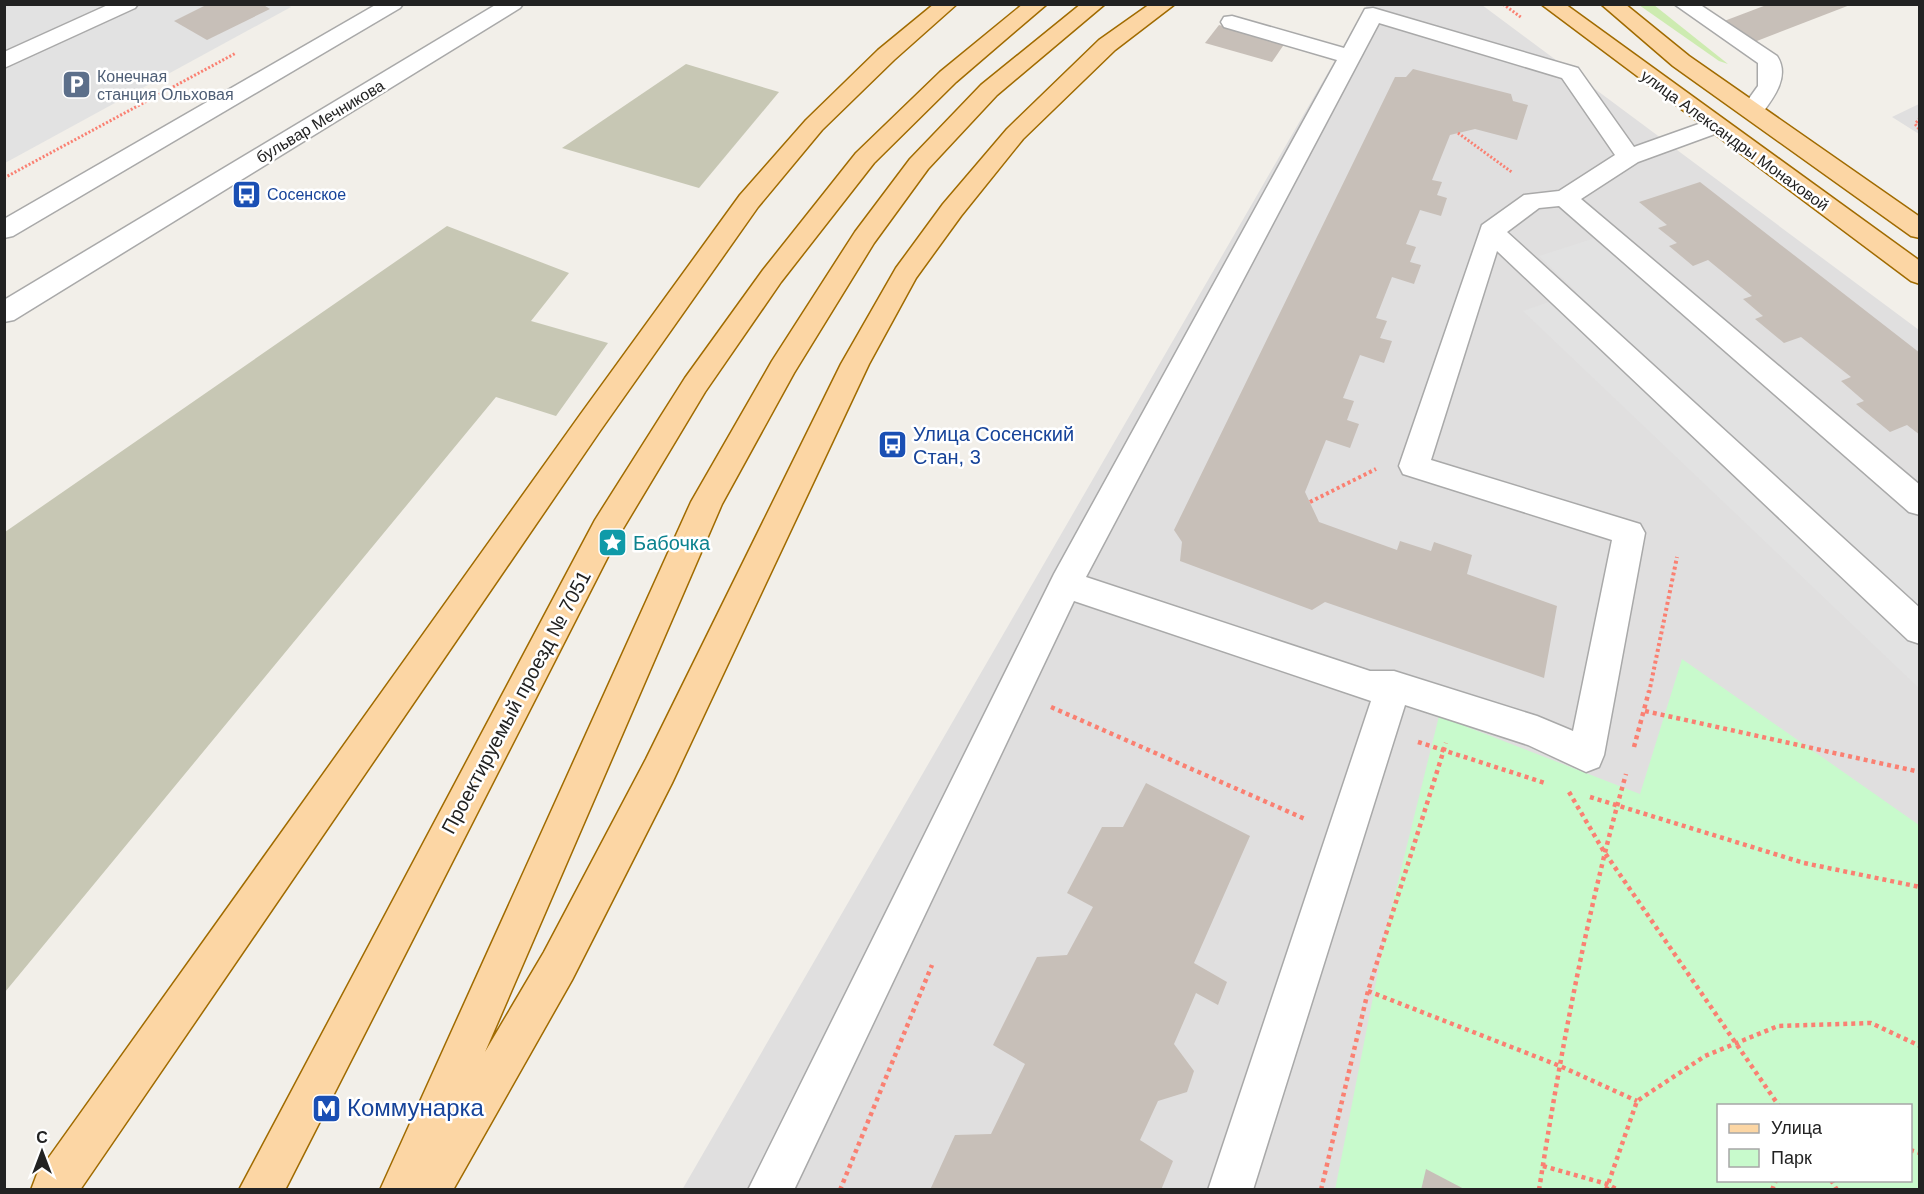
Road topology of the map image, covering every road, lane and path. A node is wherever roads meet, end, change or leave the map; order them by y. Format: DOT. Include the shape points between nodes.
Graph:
graph roads {
  1 [pos="128,4"];
  2 [pos="393,4"];
  3 [pos="513,4"];
  4 [pos="947,4"];
  5 [pos="1166,4"];
  6 [pos="1551,4"];
  7 [pos="1611,4"];
  8 [pos="1684,4"];
  9 [pos="1035,6"];
  10 [pos="1083,14"];
  11 [pos="1232,22"];
  12 [pos="243,49"];
  13 [pos="1349,56"];
  14 [pos="4,61"];
  15 [pos="1752,111"];
  16 [pos="1920,118"];
  17 [pos="1715,126"];
  18 [pos="1920,130"];
  19 [pos="1458,133"];
  20 [pos="1629,157"];
  21 [pos="1516,175"];
  22 [pos="4,178"];
  23 [pos="1565,198"];
  24 [pos="4,230"];
  25 [pos="1920,230"];
  26 [pos="1491,231"];
  27 [pos="1920,275"];
  28 [pos="4,313"];
  29 [pos="1381,467"];
  30 [pos="1310,502"];
  31 [pos="1920,503"];
  32 [pos="1677,557"];
  33 [pos="1066,584"];
  34 [pos="1920,630"];
  35 [pos="1394,686"];
  36 [pos="1050,707"];
  37 [pos="1644,711"];
  38 [pos="1379,730"];
  39 [pos="1449,734"];
  40 [pos="1444,751"];
  41 [pos="1632,753"];
  42 [pos="1629,764"];
  43 [pos="1920,772"];
  44 [pos="1547,784"];
  45 [pos="1577,794"];
  46 [pos="1587,797"];
  47 [pos="1616,806"];
  48 [pos="1314,823"];
  49 [pos="1603,850"];
  50 [pos="1920,887"];
  51 [pos="1368,991"];
  52 [pos="1735,1044"];
  53 [pos="1920,1046"];
  54 [pos="1560,1066"];
  55 [pos="1637,1101"];
  56 [pos="1778,1104"];
  57 [pos="1542,1166"];
  58 [pos="1607,1186"];
  59 [pos="53,1190"];
  60 [pos="261,1190"];
  61 [pos="402,1190"];
  62 [pos="428,1190"];
  63 [pos="770,1190"];
  64 [pos="1230,1190"];
  65 [pos="1322,1190"];
  66 [pos="1539,1190"];
  67 [pos="1618,1190"];
  1 -- 14 [label="street"];
  2 -- 24 [label="street"];
  3 -- 28 [label="street, бульвар Мечникова"];
  4 -- 59 [label="main road" via="886,55 814,125 749,201"];
  5 -- 62 [label="main road" via="1107,45 1015,134 952,210 906,274 855,364 659,771 558,966"];
  6 -- 17 [label="main road, улица Александры Монаховой"];
  7 -- 15 [label="main road, улица Александры Монаховой" via="1681,61"];
  8 -- 15 [label="street" via="1769,61 1768,86"];
  9 -- 60 [label="main road, Проектируемый проезд № 7051" via="948,77 865,158 772,276 695,385 606,529"];
  10 -- 61 [label="main road" via="989,90 919,164 864,238 782,368 707,502"];
  11 -- 13 [label="street"];
  12 -- 22 [label="path"];
  13 -- 20 [label="street" via="1373,14 1570,73"];
  13 -- 33 [label="street"];
  15 -- 25 [label="main road, улица Александры Монаховой"];
  16 -- 18 [label="path" via="1915,124"];
  17 -- 20 [label="street"];
  17 -- 27 [label="main road, улица Александры Монаховой"];
  19 -- 21 [label="path"];
  20 -- 23 [label="street"];
  23 -- 26 [label="street" via="1533,201"];
  23 -- 31 [label="street"];
  26 -- 34 [label="street"];
  26 -- 35 [label="street" via="1414,466 1629,533 1586,755 1537,732"];
  29 -- 30 [label="path"];
  32 -- 37 [label="path"];
  33 -- 35 [label="street" via="1370,686"];
  33 -- 63 [label="street"];
  35 -- 38 [label="street"];
  36 -- 48 [label="path"];
  37 -- 41 [label="path"];
  37 -- 43 [label="path"];
  38 -- 40 [label="path"];
  38 -- 64 [label="street"];
  39 -- 40 [label="path"];
  40 -- 44 [label="path"];
  40 -- 51 [label="path"];
  42 -- 47 [label="path"];
  45 -- 49 [label="path" via="1568,791"];
  46 -- 47 [label="path"];
  47 -- 49 [label="path"];
  47 -- 50 [label="path" via="1804,863"];
  49 -- 52 [label="path"];
  49 -- 54 [label="path"];
  51 -- 54 [label="path"];
  51 -- 65 [label="path"];
  52 -- 53 [label="path" via="1778,1026 1871,1023"];
  52 -- 55 [label="path" via="1705,1056"];
  52 -- 56 [label="path"];
  54 -- 55 [label="path"];
  54 -- 57 [label="path"];
  55 -- 58 [label="path"];
  57 -- 58 [label="path"];
  57 -- 66 [label="path"];
  58 -- 67 [label="path"];
}
